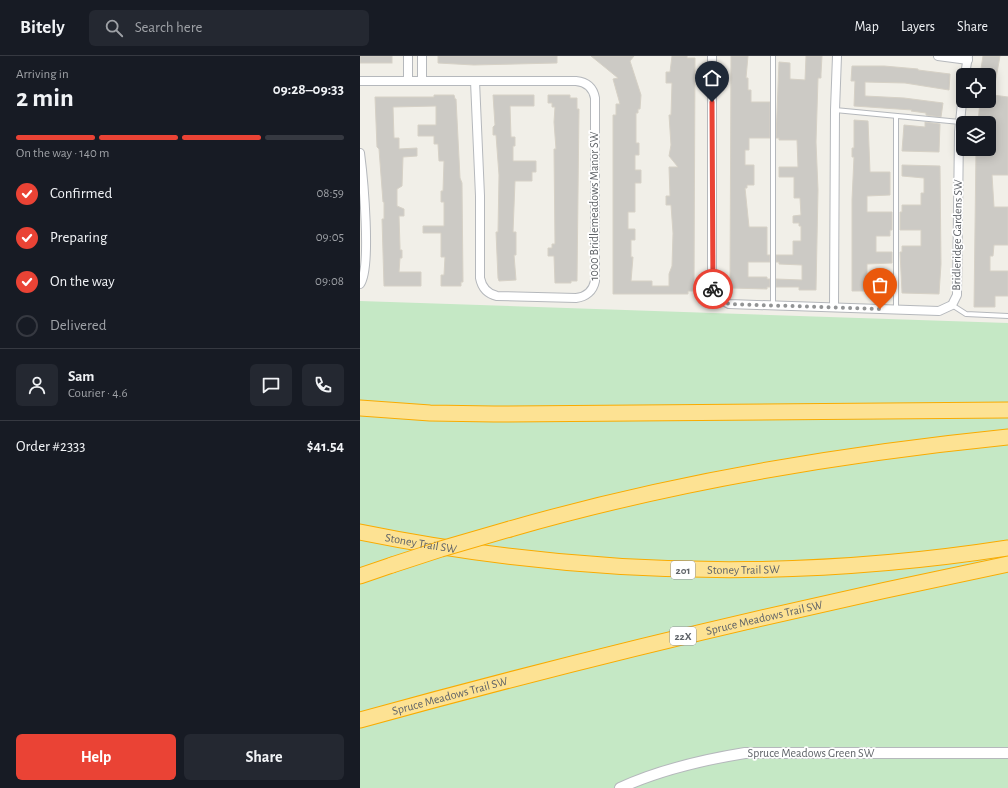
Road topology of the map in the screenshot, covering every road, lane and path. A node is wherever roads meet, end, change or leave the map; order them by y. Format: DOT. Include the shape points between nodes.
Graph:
graph roads {
  1 [pos="408,56"];
  2 [pos="422,56"];
  3 [pos="712,56"];
  4 [pos="773,56"];
  5 [pos="837,56"];
  6 [pos="938,56"];
  7 [pos="968,58"];
  8 [pos="966,68"];
  9 [pos="360,81"];
  10 [pos="415,81"];
  11 [pos="475,81"];
  12 [pos="835,110"];
  13 [pos="896,116"];
  14 [pos="956,122"];
  15 [pos="360,153"];
  16 [pos="959,156"];
  17 [pos="360,284"];
  18 [pos="773,305"];
  19 [pos="952,305"];
  20 [pos="834,307"];
  21 [pos="896,309"];
  22 [pos="1008,316"];
  23 [pos="360,408"];
  24 [pos="1008,410"];
  25 [pos="1008,437"];
  26 [pos="360,532"];
  27 [pos="1008,548"];
  28 [pos="1008,564"];
  29 [pos="360,576"];
  30 [pos="360,720"];
  31 [pos="1008,753"];
  32 [pos="620,788"];
  1 -- 10 [label="street"];
  2 -- 10 [label="street"];
  3 -- 18 [label="street, Bridleridge Gardens SW" via="712,286 718,298 729,304"];
  4 -- 18 [label="lane"];
  5 -- 12 [label="street"];
  6 -- 7 [label="street"];
  7 -- 8 [label="street"];
  9 -- 10 [label="street, 1000 Bridlemeadows Manor SW"];
  10 -- 11 [label="street, 1000 Bridlemeadows Manor SW"];
  11 -- 11 [label="street, 1000 Bridlemeadows Manor SW" via="576,81 584,82 593,90 595,281 584,297 498,296 488,292 482,285"];
  12 -- 13 [label="lane"];
  12 -- 20 [label="street"];
  13 -- 14 [label="lane"];
  13 -- 21 [label="lane"];
  15 -- 17 [label="street" via="365,208 365,272"];
  16 -- 19 [label="street, Bridleridge Gardens SW" via="957,295"];
  18 -- 20 [label="street, Bridleridge Gardens SW"];
  19 -- 21 [label="street, Bridleridge Gardens SW" via="939,311"];
  19 -- 22 [label="lane" via="966,314"];
  20 -- 21 [label="street, Bridleridge Gardens SW"];
  23 -- 24 [label="highway" via="494,414"];
  25 -- 29 [label="highway, bridge" via="901,449 763,470 638,495 441,549"];
  26 -- 27 [label="highway, Stoney Trail SW / 201" via="462,550 552,562 720,571 893,564"];
  28 -- 30 [label="highway, Spruce Meadows Trail SW / 22X" via="660,642"];
  31 -- 32 [label="street, Spruce Meadows Green SW" via="745,754 711,758 659,773"];
}
